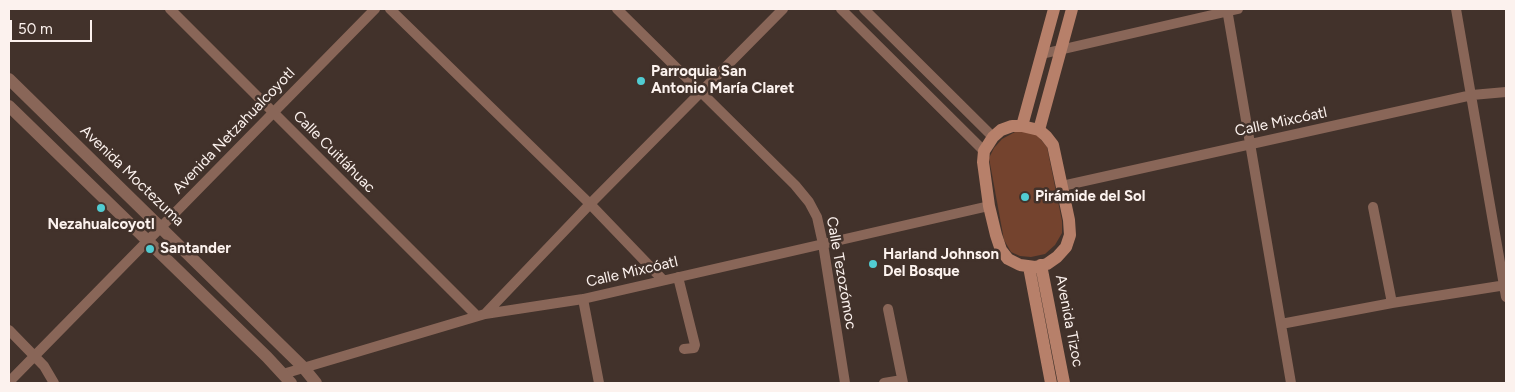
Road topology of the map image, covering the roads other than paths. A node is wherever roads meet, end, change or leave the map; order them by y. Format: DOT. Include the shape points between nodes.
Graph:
graph roads {
  1 [pos="170,9"];
  2 [pos="375,9"];
  3 [pos="390,9"];
  4 [pos="617,9"];
  5 [pos="782,9"];
  6 [pos="840,9"];
  7 [pos="864,9"];
  8 [pos="1054,9"];
  9 [pos="1072,9"];
  10 [pos="1456,9"];
  11 [pos="1231,10"];
  12 [pos="1061,49"];
  13 [pos="1042,54"];
  14 [pos="9,79"];
  15 [pos="701,92"];
  16 [pos="1506,92"];
  17 [pos="1472,95"];
  18 [pos="9,106"];
  19 [pos="274,112"];
  20 [pos="1022,126"];
  21 [pos="1039,130"];
  22 [pos="993,137"];
  23 [pos="1251,144"];
  24 [pos="984,151"];
  25 [pos="1062,186"];
  26 [pos="590,204"];
  27 [pos="989,206"];
  28 [pos="1373,207"];
  29 [pos="161,227"];
  30 [pos="147,241"];
  31 [pos="823,244"];
  32 [pos="1035,266"];
  33 [pos="678,277"];
  34 [pos="663,280"];
  35 [pos="1505,286"];
  36 [pos="1506,297"];
  37 [pos="583,299"];
  38 [pos="1392,304"];
  39 [pos="888,308"];
  40 [pos="481,315"];
  41 [pos="1281,324"];
  42 [pos="9,330"];
  43 [pos="684,349"];
  44 [pos="35,355"];
  45 [pos="302,366"];
  46 [pos="287,378"];
  47 [pos="9,382"];
  48 [pos="902,382"];
  49 [pos="54,383"];
  50 [pos="316,383"];
  51 [pos="599,383"];
  52 [pos="845,383"];
  53 [pos="884,383"];
  54 [pos="1051,383"];
  55 [pos="1064,383"];
  56 [pos="1291,383"];
  1 -- 19 [label="street, Calle Cuitláhuac"];
  2 -- 19 [label="street, Avenida Netzahualcoyotl"];
  3 -- 26 [label="street"];
  4 -- 15 [label="street, Calle Tezozómoc"];
  5 -- 15 [label="street"];
  6 -- 24 [label="street"];
  7 -- 22 [label="street"];
  8 -- 13 [label="main road"];
  9 -- 12 [label="main road"];
  10 -- 17 [label="street"];
  11 -- 12 [label="street"];
  11 -- 23 [label="street"];
  12 -- 13 [label="street"];
  12 -- 21 [label="main road"];
  13 -- 20 [label="main road"];
  14 -- 29 [label="street, Avenida Moctezuma"];
  15 -- 26 [label="street"];
  15 -- 31 [label="street, Calle Tezozómoc" via="803,193 817,217"];
  16 -- 17 [label="street, Calle Mixcóatl"];
  17 -- 23 [label="street, Calle Mixcóatl"];
  17 -- 35 [label="street"];
  18 -- 30 [label="street"];
  19 -- 29 [label="street, Avenida Netzahualcoyotl"];
  19 -- 40 [label="street, Calle Cuitláhuac"];
  20 -- 21 [label="main road"];
  20 -- 22 [label="main road" via="1001,130"];
  21 -- 25 [label="main road" via="1053,145"];
  22 -- 24 [label="main road"];
  23 -- 25 [label="street, Calle Mixcóatl"];
  23 -- 41 [label="street"];
  24 -- 27 [label="main road"];
  25 -- 32 [label="main road" via="1070,235 1058,257"];
  26 -- 34 [label="street"];
  26 -- 40 [label="street"];
  27 -- 31 [label="street, Calle Mixcóatl"];
  27 -- 32 [label="main road" via="1001,250 1008,259 1020,265"];
  28 -- 38 [label="street"];
  29 -- 30 [label="street, Avenida Netzahualcoyotl"];
  29 -- 45 [label="street, Avenida Moctezuma"];
  30 -- 44 [label="street, Avenida Netzahualcoyotl"];
  30 -- 46 [label="street"];
  31 -- 33 [label="street, Calle Mixcóatl"];
  31 -- 52 [label="street, Calle Tezozómoc"];
  32 -- 54 [label="main road, Avenida Tizoc"];
  32 -- 55 [label="main road, Avenida Tizoc"];
  33 -- 34 [label="street, Calle Mixcóatl"];
  33 -- 43 [label="street" via="695,345"];
  34 -- 37 [label="street, Calle Mixcóatl"];
  35 -- 36 [label="street"];
  35 -- 38 [label="street"];
  37 -- 40 [label="street, Calle Mixcóatl"];
  37 -- 51 [label="street"];
  38 -- 41 [label="street"];
  39 -- 48 [label="street"];
  40 -- 45 [label="street, Calle Mixcóatl"];
  41 -- 56 [label="street"];
  42 -- 44 [label="street"];
  44 -- 47 [label="street, Avenida Netzahualcoyotl"];
  44 -- 49 [label="street"];
  45 -- 46 [label="street, Calle Mixcóatl"];
  45 -- 50 [label="street, Avenida Moctezuma"];
  48 -- 53 [label="street"];
}
